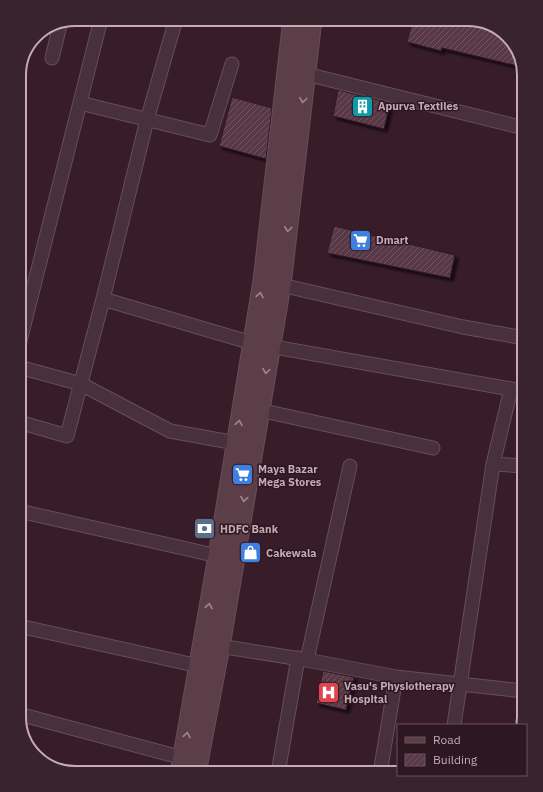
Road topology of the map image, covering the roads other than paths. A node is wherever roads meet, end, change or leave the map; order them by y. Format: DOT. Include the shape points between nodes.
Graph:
graph roads {
  1 [pos="99,26"];
  2 [pos="174,26"];
  3 [pos="292,26"];
  4 [pos="311,26"];
  5 [pos="59,29"];
  6 [pos="52,58"];
  7 [pos="232,64"];
  8 [pos="306,74"];
  9 [pos="80,103"];
  10 [pos="147,120"];
  11 [pos="517,126"];
  12 [pos="281,285"];
  13 [pos="103,299"];
  14 [pos="26,317"];
  15 [pos="517,337"];
  16 [pos="261,344"];
  17 [pos="26,369"];
  18 [pos="81,384"];
  19 [pos="511,389"];
  20 [pos="517,390"];
  21 [pos="259,410"];
  22 [pos="26,424"];
  23 [pos="236,443"];
  24 [pos="433,448"];
  25 [pos="493,464"];
  26 [pos="350,466"];
  27 [pos="517,466"];
  28 [pos="26,513"];
  29 [pos="218,556"];
  30 [pos="26,628"];
  31 [pos="211,644"];
  32 [pos="303,659"];
  33 [pos="199,666"];
  34 [pos="396,677"];
  35 [pos="460,683"];
  36 [pos="517,690"];
  37 [pos="26,716"];
  38 [pos="454,724"];
  39 [pos="182,766"];
  40 [pos="197,766"];
  41 [pos="280,766"];
  42 [pos="381,766"];
  1 -- 9 [label="street"];
  2 -- 10 [label="street"];
  16 -- 3 [label="street, one-way" via="263,280"];
  4 -- 8 [label="street"];
  5 -- 6 [label="street"];
  7 -- 10 [label="street" via="210,135"];
  8 -- 11 [label="street"];
  8 -- 12 [label="street, one-way"];
  9 -- 10 [label="street"];
  9 -- 14 [label="street"];
  10 -- 13 [label="street"];
  12 -- 15 [label="street" via="462,327"];
  12 -- 16 [label="street"];
  13 -- 16 [label="street"];
  13 -- 18 [label="street"];
  16 -- 19 [label="street"];
  16 -- 21 [label="street, one-way"];
  23 -- 16 [label="street, one-way"];
  17 -- 18 [label="street"];
  18 -- 22 [label="street" via="67,436"];
  18 -- 23 [label="street" via="170,431"];
  19 -- 20 [label="street"];
  19 -- 25 [label="street"];
  21 -- 24 [label="street"];
  21 -- 31 [label="street, one-way"];
  23 -- 29 [label="street"];
  25 -- 27 [label="street"];
  25 -- 35 [label="street"];
  26 -- 32 [label="street"];
  28 -- 29 [label="street"];
  31 -- 29 [label="street, one-way"];
  30 -- 33 [label="street"];
  31 -- 32 [label="street"];
  31 -- 33 [label="street"];
  31 -- 40 [label="street"];
  32 -- 34 [label="street"];
  32 -- 41 [label="street"];
  39 -- 33 [label="street, one-way"];
  34 -- 35 [label="street"];
  34 -- 42 [label="street"];
  35 -- 36 [label="street"];
  35 -- 38 [label="street"];
  37 -- 39 [label="street"];
}
